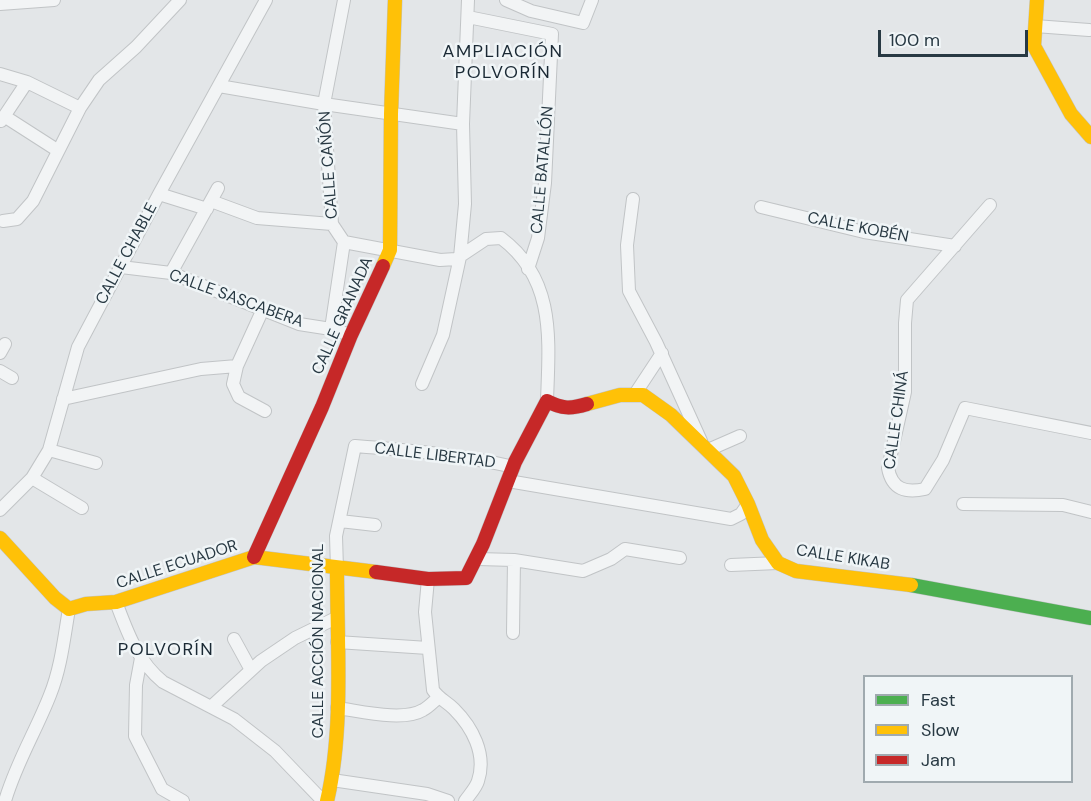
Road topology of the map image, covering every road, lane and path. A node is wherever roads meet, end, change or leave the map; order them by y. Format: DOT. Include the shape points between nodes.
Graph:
graph roads {
  1 [pos="54,0"];
  2 [pos="180,0"];
  3 [pos="266,0"];
  4 [pos="344,0"];
  5 [pos="396,0"];
  6 [pos="468,0"];
  7 [pos="506,0"];
  8 [pos="592,0"];
  9 [pos="1037,0"];
  10 [pos="0,4"];
  11 [pos="468,16"];
  12 [pos="1035,26"];
  13 [pos="1089,30"];
  14 [pos="0,74"];
  15 [pos="27,82"];
  16 [pos="219,86"];
  17 [pos="324,104"];
  18 [pos="80,108"];
  19 [pos="391,114"];
  20 [pos="2,119"];
  21 [pos="463,124"];
  22 [pos="1091,137"];
  23 [pos="57,150"];
  24 [pos="218,188"];
  25 [pos="159,194"];
  26 [pos="633,198"];
  27 [pos="209,205"];
  28 [pos="990,205"];
  29 [pos="761,207"];
  30 [pos="1,221"];
  31 [pos="332,224"];
  32 [pos="344,242"];
  33 [pos="955,246"];
  34 [pos="390,250"];
  35 [pos="460,257"];
  36 [pos="121,267"];
  37 [pos="528,268"];
  38 [pos="171,273"];
  39 [pos="263,309"];
  40 [pos="332,329"];
  41 [pos="351,335"];
  42 [pos="662,353"];
  43 [pos="237,366"];
  44 [pos="0,371"];
  45 [pos="12,378"];
  46 [pos="422,384"];
  47 [pos="635,394"];
  48 [pos="63,399"];
  49 [pos="547,401"];
  50 [pos="265,411"];
  51 [pos="1091,433"];
  52 [pos="740,436"];
  53 [pos="355,446"];
  54 [pos="706,448"];
  55 [pos="49,450"];
  56 [pos="96,463"];
  57 [pos="514,467"];
  58 [pos="32,478"];
  59 [pos="508,481"];
  60 [pos="748,504"];
  61 [pos="963,504"];
  62 [pos="82,508"];
  63 [pos="0,510"];
  64 [pos="1091,512"];
  65 [pos="340,521"];
  66 [pos="375,525"];
  67 [pos="0,538"];
  68 [pos="254,557"];
  69 [pos="680,558"];
  70 [pos="478,559"];
  71 [pos="514,560"];
  72 [pos="778,563"];
  73 [pos="731,565"];
  74 [pos="337,569"];
  75 [pos="428,579"];
  76 [pos="116,602"];
  77 [pos="69,609"];
  78 [pos="338,617"];
  79 [pos="1091,618"];
  80 [pos="513,633"];
  81 [pos="234,639"];
  82 [pos="336,642"];
  83 [pos="428,648"];
  84 [pos="141,658"];
  85 [pos="250,670"];
  86 [pos="438,698"];
  87 [pos="212,706"];
  88 [pos="337,708"];
  89 [pos="332,780"];
  90 [pos="163,795"];
  91 [pos="3,799"];
  92 [pos="183,801"];
  93 [pos="325,801"];
  94 [pos="448,801"];
  95 [pos="465,801"];
  1 -- 10 [label="street"];
  2 -- 18 [label="street" via="99,80"];
  3 -- 16 [label="street, CALLE CHABLE"];
  4 -- 17 [label="street, CALLE CAÑÓN"];
  5 -- 19 [label="street, CALLE GRANADA"];
  6 -- 11 [label="street"];
  7 -- 8 [label="street" via="531,11 583,23"];
  9 -- 12 [label="street"];
  11 -- 21 [label="street"];
  11 -- 37 [label="street, CALLE BATALLÓN" via="552,34 545,183 538,238"];
  12 -- 13 [label="street"];
  12 -- 22 [label="street" via="1034,46 1071,114"];
  14 -- 15 [label="street"];
  15 -- 18 [label="street"];
  15 -- 20 [label="street"];
  16 -- 17 [label="street"];
  16 -- 25 [label="street, CALLE CHABLE"];
  17 -- 19 [label="street"];
  17 -- 31 [label="street, CALLE CAÑÓN"];
  18 -- 23 [label="street"];
  19 -- 21 [label="street"];
  19 -- 34 [label="street, CALLE GRANADA"];
  20 -- 23 [label="street"];
  21 -- 35 [label="street" via="465,204"];
  23 -- 30 [label="street" via="33,201 17,219"];
  24 -- 27 [label="street"];
  25 -- 27 [label="street"];
  25 -- 36 [label="street, CALLE CHABLE"];
  26 -- 42 [label="street, CALLE KIKAB" via="627,244 629,291"];
  27 -- 31 [label="street" via="257,218"];
  27 -- 38 [label="street"];
  28 -- 33 [label="street, CALLE CHINÁ"];
  29 -- 33 [label="street, CALLE KOBÉN" via="864,232"];
  31 -- 32 [label="street, CALLE CAÑÓN"];
  32 -- 34 [label="street"];
  32 -- 40 [label="street, CALLE CAÑÓN"];
  33 -- 51 [label="street, CALLE CHINÁ" via="908,300 905,392 888,468 895,485 911,492 925,489 943,460 964,408"];
  34 -- 35 [label="street" via="440,260"];
  34 -- 41 [label="street, CALLE GRANADA"];
  35 -- 37 [label="street" via="486,239 501,238"];
  35 -- 46 [label="street" via="443,335"];
  36 -- 38 [label="street, CALLE SASCABERA"];
  36 -- 48 [label="street, CALLE CHABLE" via="78,346"];
  37 -- 49 [label="street" via="544,301 548,321"];
  38 -- 39 [label="street, CALLE SASCABERA"];
  39 -- 40 [label="street, CALLE SASCABERA" via="299,324"];
  39 -- 43 [label="street"];
  40 -- 41 [label="street, CALLE SASCABERA"];
  41 -- 68 [label="street, CALLE GRANADA"];
  42 -- 47 [label="street"];
  42 -- 54 [label="street, CALLE KIKAB"];
  43 -- 48 [label="street" via="201,369"];
  43 -- 50 [label="street" via="233,384 239,397"];
  44 -- 45 [label="street"];
  47 -- 49 [label="street" via="620,394 569,409"];
  47 -- 54 [label="street" via="643,395 671,415"];
  48 -- 55 [label="street, CALLE CHABLE"];
  49 -- 57 [label="street"];
  52 -- 54 [label="street"];
  53 -- 57 [label="street, CALLE LIBERTAD"];
  53 -- 65 [label="street, CALLE ACCIÓN NACIONAL"];
  54 -- 60 [label="street, CALLE KIKAB" via="734,476"];
  55 -- 56 [label="street"];
  55 -- 58 [label="street, CALLE CHABLE"];
  57 -- 59 [label="street"];
  58 -- 62 [label="street"];
  58 -- 63 [label="street, CALLE CHABLE"];
  59 -- 60 [label="street" via="731,519"];
  59 -- 70 [label="street"];
  60 -- 72 [label="street, CALLE KIKAB" via="762,540"];
  61 -- 64 [label="street" via="1063,505"];
  65 -- 66 [label="street"];
  65 -- 74 [label="street, CALLE ACCIÓN NACIONAL"];
  67 -- 77 [label="street"];
  68 -- 74 [label="street, CALLE ECUADOR"];
  68 -- 76 [label="street, CALLE ECUADOR"];
  69 -- 71 [label="street" via="625,549 611,560 583,571"];
  70 -- 71 [label="street"];
  70 -- 75 [label="street, CALLE ECUADOR" via="466,578"];
  71 -- 80 [label="street"];
  72 -- 73 [label="street"];
  72 -- 79 [label="street, CALLE KIKAB" via="796,571 930,587"];
  74 -- 75 [label="street, CALLE ECUADOR"];
  74 -- 78 [label="street, CALLE ACCIÓN NACIONAL"];
  75 -- 83 [label="street"];
  76 -- 77 [label="street, CALLE ECUADOR"];
  76 -- 84 [label="street"];
  77 -- 91 [label="street" via="50,694"];
  78 -- 82 [label="street, CALLE ACCIÓN NACIONAL"];
  78 -- 85 [label="street" via="296,638"];
  81 -- 85 [label="street"];
  82 -- 83 [label="street"];
  82 -- 88 [label="street, CALLE ACCIÓN NACIONAL"];
  83 -- 86 [label="street" via="433,690"];
  84 -- 87 [label="street" via="163,682"];
  84 -- 90 [label="street" via="135,736"];
  85 -- 87 [label="street"];
  86 -- 88 [label="street" via="410,714"];
  86 -- 95 [label="street" via="459,714 475,736 480,760 478,782"];
  87 -- 93 [label="street" via="275,751"];
  88 -- 89 [label="street, CALLE ACCIÓN NACIONAL"];
  89 -- 93 [label="street, CALLE ACCIÓN NACIONAL"];
  89 -- 94 [label="street" via="427,794"];
  90 -- 92 [label="street"];
}
